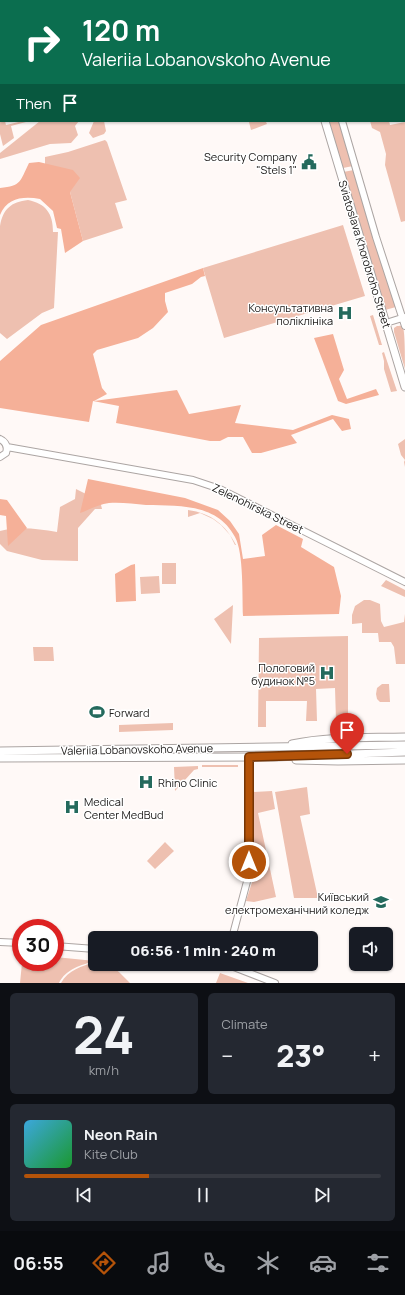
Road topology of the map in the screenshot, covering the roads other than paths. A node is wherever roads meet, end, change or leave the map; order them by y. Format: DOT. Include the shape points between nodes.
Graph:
graph roads {
  1 [pos="325,122"];
  2 [pos="342,122"];
  3 [pos="404,317"];
  4 [pos="386,323"];
  5 [pos="405,326"];
  6 [pos="405,387"];
  7 [pos="0,440"];
  8 [pos="7,447"];
  9 [pos="0,457"];
  10 [pos="405,582"];
  11 [pos="405,737"];
  12 [pos="405,745"];
  13 [pos="275,748"];
  14 [pos="0,751"];
  15 [pos="405,752"];
  16 [pos="249,757"];
  17 [pos="274,757"];
  18 [pos="0,758"];
  19 [pos="405,760"];
  20 [pos="234,931"];
  21 [pos="0,942"];
  22 [pos="12,943"];
  23 [pos="64,946"];
  24 [pos="88,948"];
  25 [pos="244,971"];
  26 [pos="275,983"];
  1 -- 4 [label="main road, Sviatoslava Khorobroho Street"];
  2 -- 3 [label="street, Sviatoslava Khorobroho Street" via="376,237"];
  3 -- 4 [label="street"];
  3 -- 5 [label="street, Sviatoslava Khorobroho Street"];
  4 -- 6 [label="main road, Sviatoslava Khorobroho Street"];
  7 -- 8 [label="street" via="5,442"];
  8 -- 9 [label="street" via="6,453"];
  8 -- 10 [label="street, Zelenohirska Street" via="193,480 220,488"];
  11 -- 13 [label="main road, Valeriia Lobanovskoho Avenue" via="305,741"];
  12 -- 13 [label="main road, Valeriia Lobanovskoho Avenue"];
  13 -- 14 [label="main road, Valeriia Lobanovskoho Avenue"];
  15 -- 17 [label="main road, Valeriia Lobanovskoho Avenue"];
  16 -- 17 [label="main road, Valeriia Lobanovskoho Avenue"];
  16 -- 18 [label="main road, Valeriia Lobanovskoho Avenue"];
  16 -- 20 [label="street" via="249,874"];
  17 -- 19 [label="main road, Valeriia Lobanovskoho Avenue" via="338,762"];
  21 -- 22 [label="street"];
  23 -- 24 [label="street"];
  25 -- 26 [label="street"];
}
